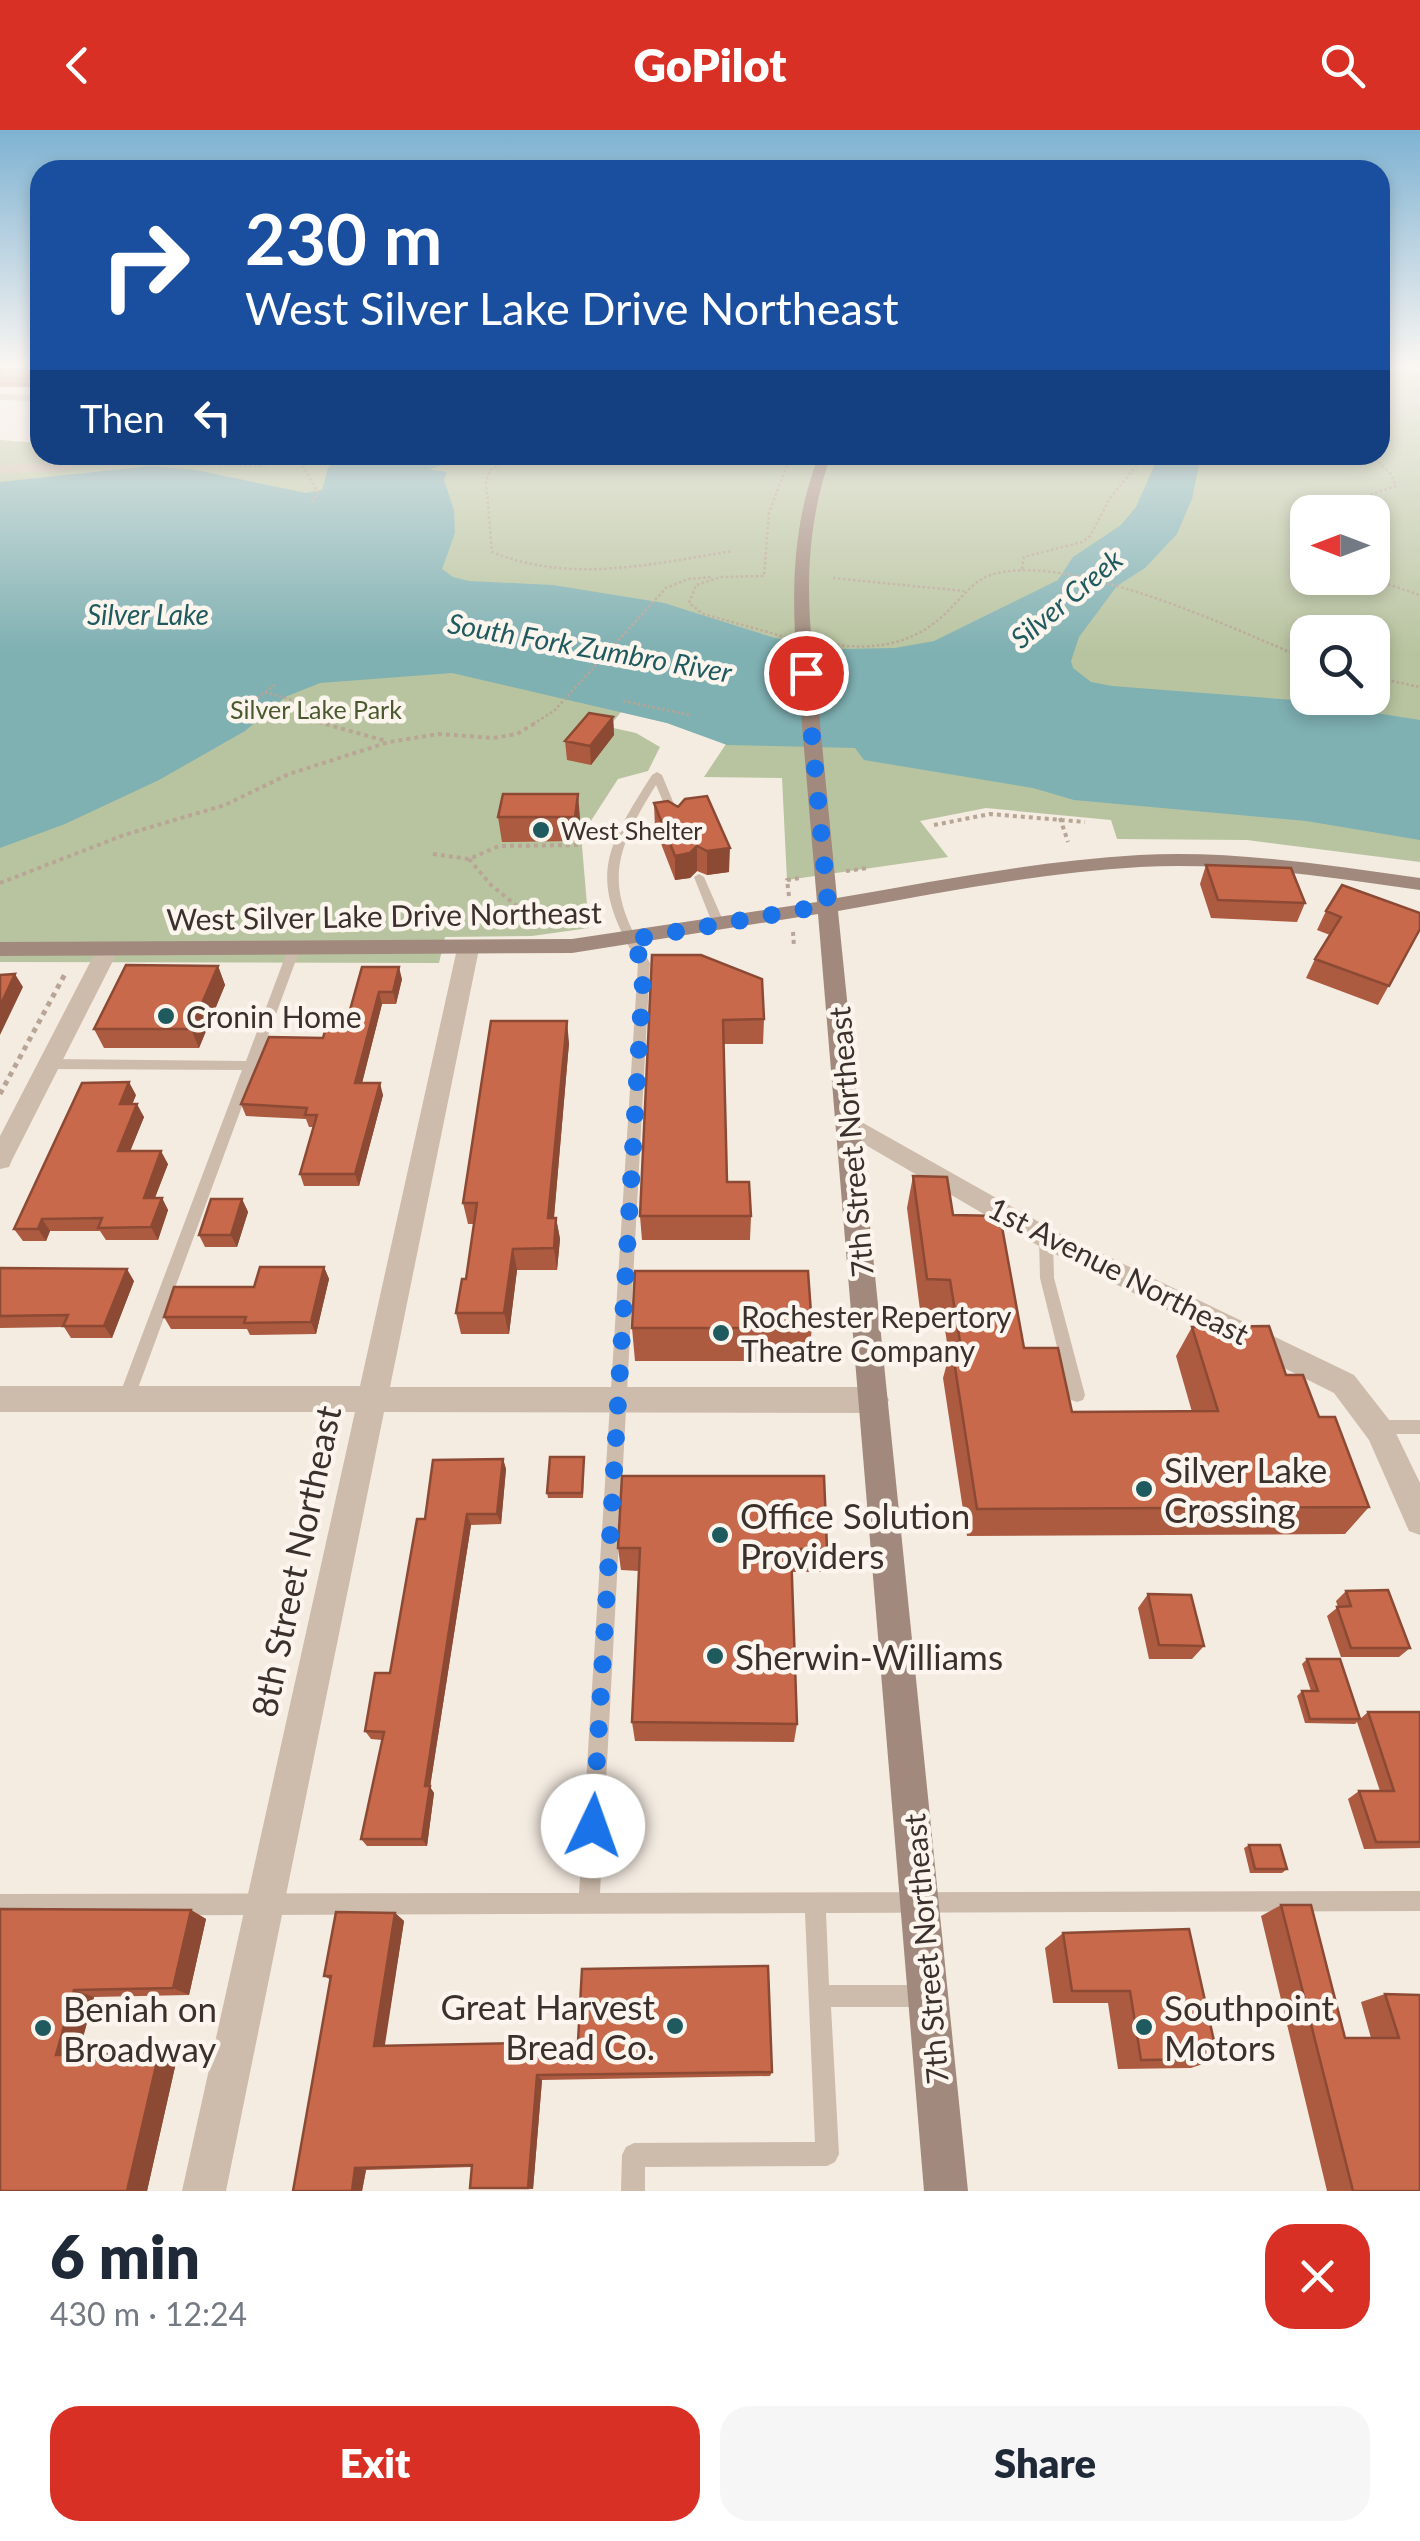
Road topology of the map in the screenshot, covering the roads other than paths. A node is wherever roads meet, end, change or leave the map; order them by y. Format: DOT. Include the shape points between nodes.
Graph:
graph roads {
  1 [pos="71,465"];
  2 [pos="822,465"];
  3 [pos="0,469"];
  4 [pos="657,775"];
  5 [pos="677,824"];
  6 [pos="699,877"];
  7 [pos="1420,884"];
  8 [pos="828,905"];
  9 [pos="718,925"];
  10 [pos="629,940"];
  11 [pos="0,949"];
  12 [pos="108,949"];
  13 [pos="468,949"];
  14 [pos="294,950"];
  15 [pos="50,1064"];
  16 [pos="251,1066"];
  17 [pos="849,1124"];
  18 [pos="0,1160"];
  19 [pos="1046,1238"];
  20 [pos="1076,1395"];
  21 [pos="0,1398"];
  22 [pos="126,1399"];
  23 [pos="370,1399"];
  24 [pos="619,1400"];
  25 [pos="874,1400"];
  26 [pos="1379,1428"];
  27 [pos="1420,1428"];
  28 [pos="1420,1520"];
  29 [pos="1420,1901"];
  30 [pos="815,1902"];
  31 [pos="922,1902"];
  32 [pos="588,1904"];
  33 [pos="0,1905"];
  34 [pos="264,1906"];
  35 [pos="818,1996"];
  36 [pos="930,1996"];
  37 [pos="204,2191"];
  38 [pos="633,2191"];
  39 [pos="946,2191"];
  1 -- 3 [label="street"];
  2 -- 8 [label="main road, 7th Street Northeast, bridge" via="803,523 800,579"];
  4 -- 5 [label="lane"];
  4 -- 10 [label="lane" via="618,838 612,868 614,906"];
  6 -- 9 [label="lane"];
  7 -- 8 [label="main road, West Silver Lake Drive Northeast" via="1284,864 1164,860 1050,868"];
  8 -- 9 [label="main road, West Silver Lake Drive Northeast"];
  8 -- 17 [label="main road, 7th Street Northeast"];
  9 -- 10 [label="main road, West Silver Lake Drive Northeast"];
  10 -- 13 [label="main road, West Silver Lake Drive Northeast"];
  10 -- 24 [label="lane" via="644,963"];
  11 -- 12 [label="main road, West Silver Lake Drive Northeast"];
  12 -- 14 [label="main road, West Silver Lake Drive Northeast"];
  12 -- 15 [label="street"];
  13 -- 14 [label="main road, West Silver Lake Drive Northeast"];
  13 -- 23 [label="street, 8th Street Northeast"];
  14 -- 16 [label="lane"];
  15 -- 16 [label="lane"];
  15 -- 18 [label="street"];
  16 -- 22 [label="lane"];
  17 -- 19 [label="street, 1st Avenue Northeast"];
  17 -- 25 [label="main road, 7th Street Northeast"];
  19 -- 20 [label="lane" via="1047,1278"];
  19 -- 26 [label="street, 1st Avenue Northeast" via="1344,1384"];
  21 -- 22 [label="street"];
  22 -- 23 [label="street"];
  23 -- 24 [label="street"];
  23 -- 34 [label="street, 8th Street Northeast"];
  24 -- 25 [label="street"];
  24 -- 32 [label="lane"];
  25 -- 31 [label="main road, 7th Street Northeast"];
  26 -- 27 [label="lane"];
  26 -- 28 [label="street, 1st Avenue Northeast"];
  29 -- 31 [label="lane"];
  30 -- 31 [label="lane"];
  30 -- 32 [label="lane"];
  30 -- 35 [label="lane"];
  31 -- 36 [label="main road, 7th Street Northeast"];
  32 -- 34 [label="lane"];
  33 -- 34 [label="lane"];
  34 -- 37 [label="street, 8th Street Northeast"];
  35 -- 36 [label="lane"];
  35 -- 38 [label="lane" via="827,2154 634,2155"];
  36 -- 39 [label="main road, 7th Street Northeast"];
}
